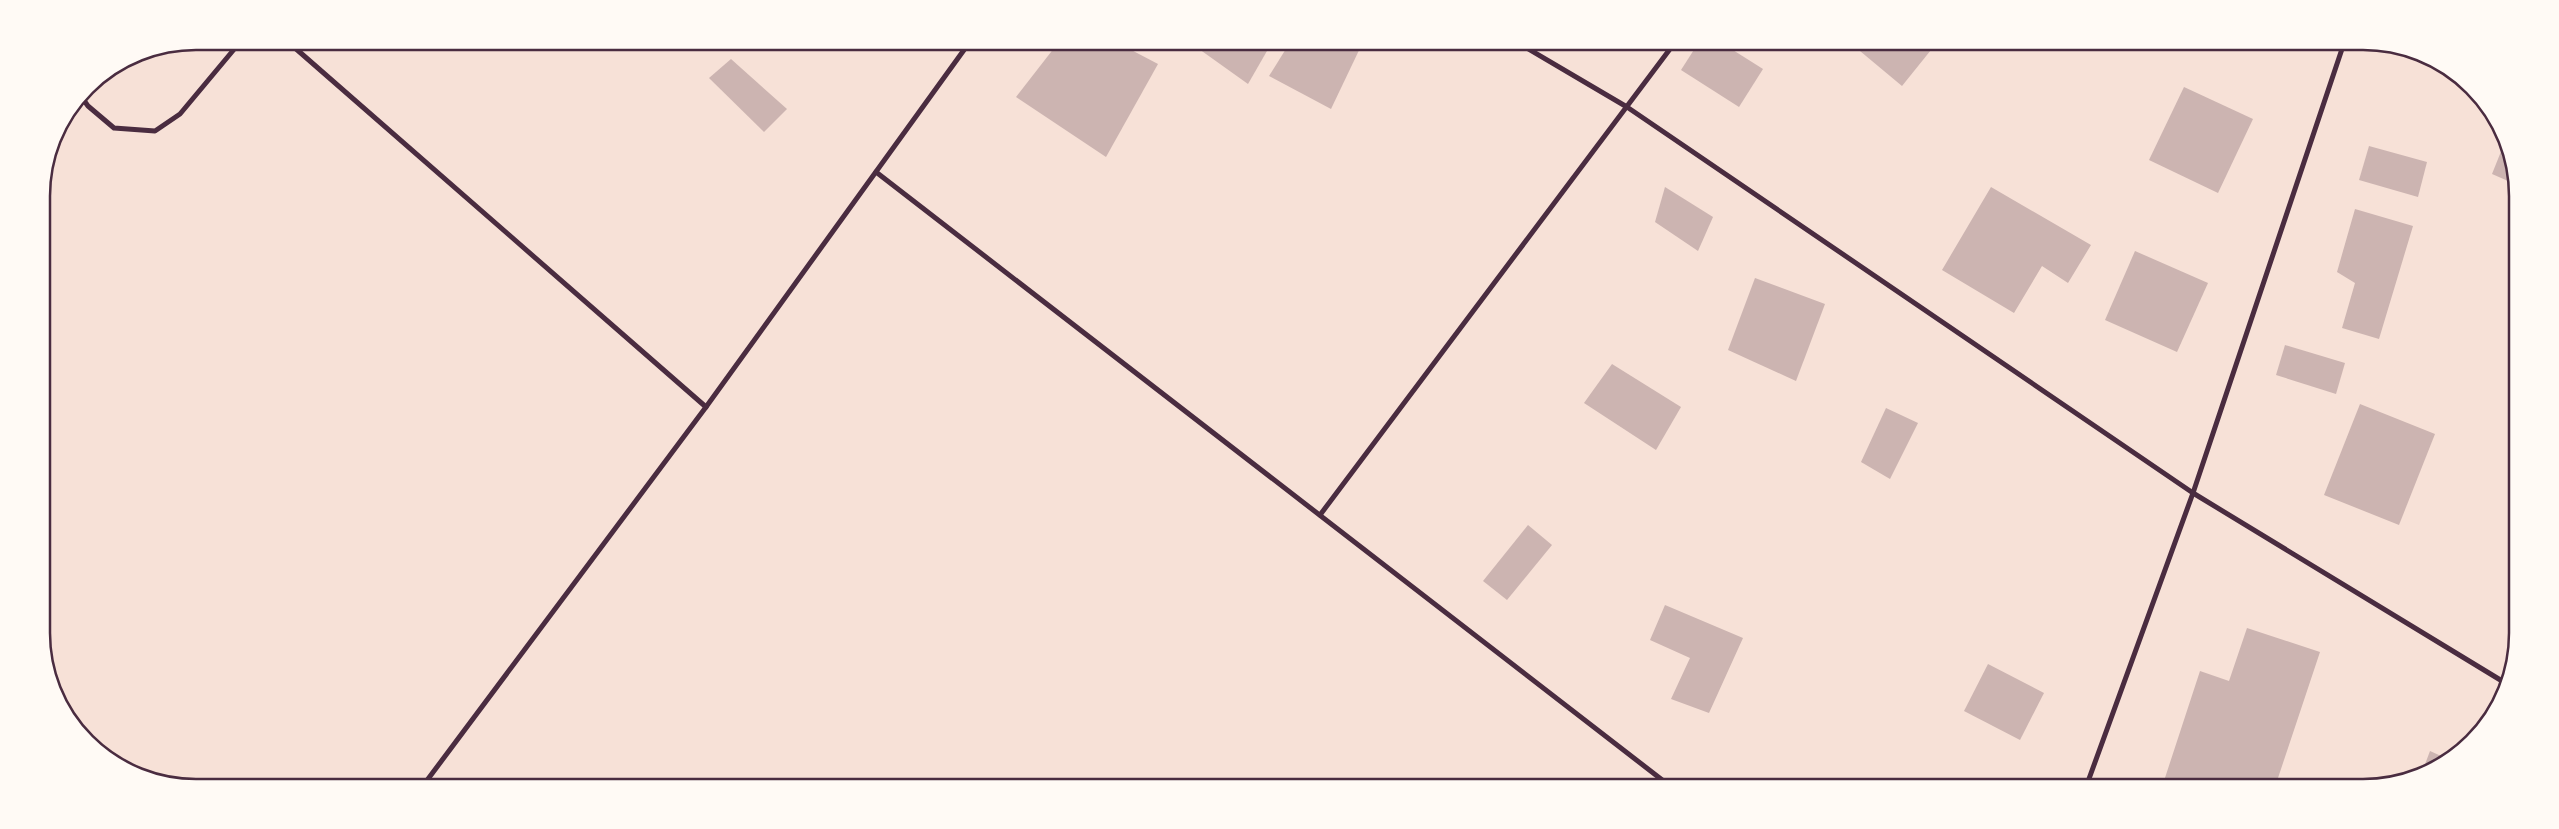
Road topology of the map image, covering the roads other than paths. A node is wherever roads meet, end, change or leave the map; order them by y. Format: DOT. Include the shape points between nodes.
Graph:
graph roads {
  1 [pos="233,50"];
  2 [pos="295,50"];
  3 [pos="965,50"];
  4 [pos="1530,50"];
  5 [pos="1668,50"];
  6 [pos="2342,50"];
  7 [pos="85,102"];
  8 [pos="1627,106"];
  9 [pos="876,172"];
  10 [pos="706,407"];
  11 [pos="2193,493"];
  12 [pos="1320,515"];
  13 [pos="2501,680"];
  14 [pos="428,779"];
  15 [pos="1661,779"];
  16 [pos="2089,779"];
  1 -- 7 [label="street" via="180,114 155,131 114,128"];
  2 -- 10 [label="street"];
  3 -- 9 [label="street"];
  4 -- 8 [label="street"];
  5 -- 8 [label="street"];
  6 -- 11 [label="street"];
  8 -- 11 [label="street"];
  8 -- 12 [label="street"];
  9 -- 10 [label="street"];
  9 -- 12 [label="street"];
  10 -- 14 [label="street"];
  11 -- 13 [label="street"];
  11 -- 16 [label="street"];
  12 -- 15 [label="street"];
}
